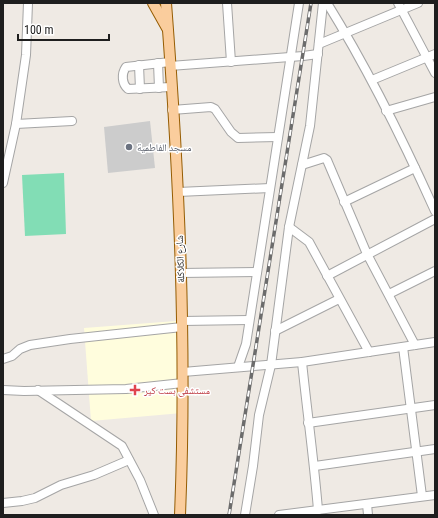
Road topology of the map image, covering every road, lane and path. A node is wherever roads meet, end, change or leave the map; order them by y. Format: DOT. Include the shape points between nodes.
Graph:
graph roads {
  1 [pos="28,3"];
  2 [pos="154,3"];
  3 [pos="166,3"];
  4 [pos="227,3"];
  5 [pos="299,3"];
  6 [pos="323,3"];
  7 [pos="327,3"];
  8 [pos="418,3"];
  9 [pos="400,7"];
  10 [pos="168,31"];
  11 [pos="346,33"];
  12 [pos="319,44"];
  13 [pos="318,54"];
  14 [pos="435,54"];
  15 [pos="290,57"];
  16 [pos="427,57"];
  17 [pos="231,62"];
  18 [pos="158,63"];
  19 [pos="170,64"];
  20 [pos="139,65"];
  21 [pos="435,73"];
  22 [pos="372,80"];
  23 [pos="171,87"];
  24 [pos="140,88"];
  25 [pos="159,88"];
  26 [pos="435,97"];
  27 [pos="172,110"];
  28 [pos="386,111"];
  29 [pos="72,121"];
  30 [pos="16,124"];
  31 [pos="278,137"];
  32 [pos="302,165"];
  33 [pos="416,168"];
  34 [pos="3,183"];
  35 [pos="270,188"];
  36 [pos="178,192"];
  37 [pos="344,202"];
  38 [pos="435,211"];
  39 [pos="435,219"];
  40 [pos="289,227"];
  41 [pos="367,254"];
  42 [pos="435,271"];
  43 [pos="257,272"];
  44 [pos="181,273"];
  45 [pos="327,276"];
  46 [pos="389,294"];
  47 [pos="339,299"];
  48 [pos="249,320"];
  49 [pos="182,324"];
  50 [pos="274,330"];
  51 [pos="435,342"];
  52 [pos="415,345"];
  53 [pos="403,347"];
  54 [pos="369,352"];
  55 [pos="3,359"];
  56 [pos="302,362"];
  57 [pos="271,365"];
  58 [pos="238,367"];
  59 [pos="183,372"];
  60 [pos="183,383"];
  61 [pos="3,390"];
  62 [pos="37,390"];
  63 [pos="435,405"];
  64 [pos="412,408"];
  65 [pos="308,423"];
  66 [pos="435,449"];
  67 [pos="417,451"];
  68 [pos="129,460"];
  69 [pos="315,466"];
  70 [pos="435,495"];
  71 [pos="422,496"];
  72 [pos="3,503"];
  73 [pos="367,504"];
  74 [pos="318,510"];
  75 [pos="154,515"];
  76 [pos="180,515"];
  77 [pos="245,515"];
  78 [pos="279,515"];
  79 [pos="368,515"];
  1 -- 30 [label="street" via="26,55"];
  2 -- 10 [label="main road"];
  3 -- 10 [label="main road, شارع الكلاكلة"];
  4 -- 17 [label="street"];
  5 -- 15 [label="street"];
  6 -- 12 [label="street"];
  7 -- 11 [label="street"];
  8 -- 9 [label="street"];
  9 -- 11 [label="street"];
  9 -- 16 [label="street"];
  10 -- 19 [label="main road, شارع الكلاكلة"];
  11 -- 12 [label="street"];
  11 -- 22 [label="street"];
  12 -- 13 [label="street"];
  13 -- 15 [label="street"];
  13 -- 32 [label="street" via="310,126"];
  14 -- 16 [label="street"];
  15 -- 17 [label="street"];
  15 -- 31 [label="street"];
  16 -- 21 [label="street"];
  16 -- 22 [label="street"];
  17 -- 19 [label="street"];
  18 -- 19 [label="street"];
  18 -- 20 [label="street"];
  18 -- 25 [label="street"];
  19 -- 23 [label="main road, شارع الكلاكلة"];
  20 -- 24 [label="street"];
  20 -- 24 [label="street" via="126,67 123,80 128,89"];
  22 -- 28 [label="street"];
  23 -- 25 [label="street"];
  23 -- 27 [label="main road, شارع الكلاكلة"];
  24 -- 25 [label="street"];
  26 -- 28 [label="street"];
  27 -- 31 [label="street" via="211,107 238,138"];
  27 -- 36 [label="main road, شارع الكلاكلة"];
  28 -- 33 [label="street"];
  29 -- 30 [label="street"];
  30 -- 34 [label="street"];
  31 -- 35 [label="street"];
  32 -- 37 [label="street" via="326,158"];
  32 -- 40 [label="street"];
  33 -- 37 [label="street"];
  33 -- 38 [label="street"];
  35 -- 36 [label="street"];
  35 -- 43 [label="street"];
  36 -- 44 [label="main road, شارع الكلاكلة"];
  37 -- 41 [label="street"];
  39 -- 41 [label="street"];
  40 -- 45 [label="street" via="308,242"];
  40 -- 50 [label="street"];
  41 -- 45 [label="street"];
  41 -- 46 [label="street"];
  42 -- 46 [label="street"];
  43 -- 44 [label="street"];
  43 -- 48 [label="street"];
  44 -- 49 [label="main road, شارع الكلاكلة"];
  45 -- 47 [label="street"];
  46 -- 52 [label="street"];
  47 -- 50 [label="street"];
  47 -- 54 [label="street"];
  48 -- 49 [label="street"];
  48 -- 58 [label="street" via="246,344"];
  49 -- 55 [label="street" via="30,345"];
  49 -- 59 [label="main road, شارع الكلاكلة"];
  50 -- 57 [label="street"];
  51 -- 52 [label="street"];
  52 -- 53 [label="street"];
  53 -- 54 [label="street"];
  53 -- 64 [label="street"];
  54 -- 56 [label="street"];
  56 -- 57 [label="street"];
  56 -- 65 [label="street"];
  57 -- 58 [label="street"];
  57 -- 77 [label="street" via="258,415"];
  58 -- 59 [label="street"];
  59 -- 60 [label="main road, شارع الكلاكلة"];
  60 -- 62 [label="street" via="126,389"];
  60 -- 76 [label="main road, شارع الكلاكلة"];
  61 -- 62 [label="street"];
  62 -- 68 [label="street" via="122,446"];
  63 -- 64 [label="street"];
  64 -- 65 [label="street"];
  64 -- 67 [label="street"];
  65 -- 69 [label="street"];
  66 -- 67 [label="street"];
  67 -- 69 [label="street"];
  67 -- 71 [label="street"];
  68 -- 72 [label="street" via="94,475 61,485 34,498"];
  68 -- 75 [label="street"];
  69 -- 74 [label="street"];
  70 -- 71 [label="street"];
  71 -- 73 [label="street"];
  73 -- 74 [label="street"];
  73 -- 79 [label="street"];
  74 -- 78 [label="street"];
}
